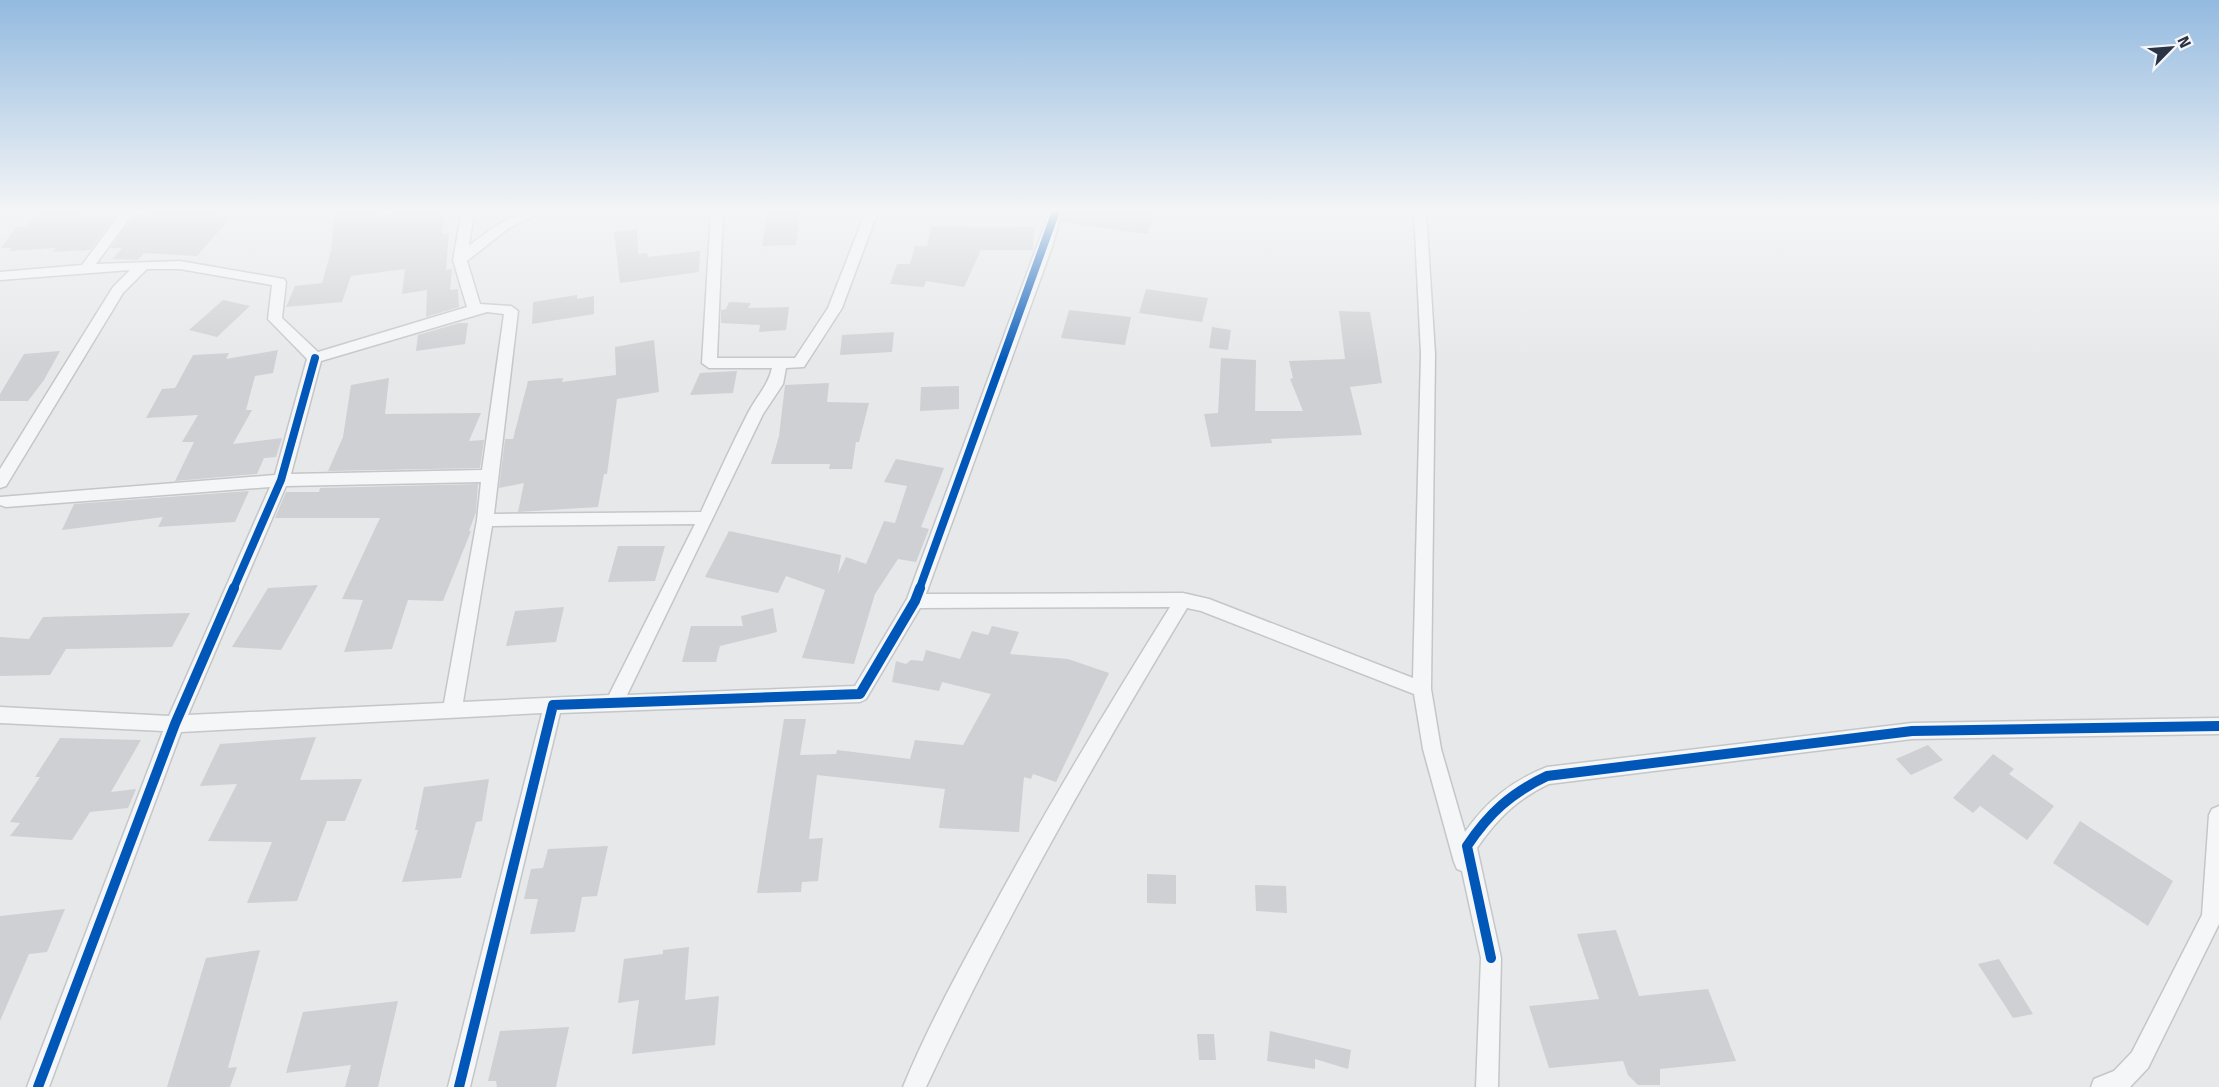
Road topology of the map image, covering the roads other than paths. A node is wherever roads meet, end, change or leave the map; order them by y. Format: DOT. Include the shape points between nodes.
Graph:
graph roads {
  1 [pos="91,262"];
  2 [pos="461,262"];
  3 [pos="714,262"];
  4 [pos="853,262"];
  5 [pos="1040,262"];
  6 [pos="1423,262"];
  7 [pos="144,265"];
  8 [pos="86,269"];
  9 [pos="0,276"];
  10 [pos="475,309"];
  11 [pos="315,358"];
  12 [pos="780,363"];
  13 [pos="489,476"];
  14 [pos="281,480"];
  15 [pos="0,482"];
  16 [pos="2,500"];
  17 [pos="706,518"];
  18 [pos="485,520"];
  19 [pos="1183,600"];
  20 [pos="915,601"];
  21 [pos="1422,689"];
  22 [pos="614,703"];
  23 [pos="553,705"];
  24 [pos="452,710"];
  25 [pos="0,715"];
  26 [pos="175,724"];
  27 [pos="2219,726"];
  28 [pos="2219,815"];
  29 [pos="1491,958"];
  30 [pos="38,1087"];
  31 [pos="459,1087"];
  32 [pos="914,1087"];
  33 [pos="1486,1087"];
  34 [pos="2102,1087"];
  1 -- 8 [label="street"];
  2 -- 10 [label="street"];
  3 -- 12 [label="street" via="709,363"];
  4 -- 12 [label="street" via="835,308 800,363"];
  5 -- 20 [label="street"];
  6 -- 21 [label="street" via="1428,354"];
  7 -- 8 [label="street"];
  7 -- 11 [label="street" via="180,265 279,282 275,319"];
  7 -- 15 [label="street" via="118,290"];
  8 -- 9 [label="street"];
  10 -- 11 [label="street"];
  10 -- 13 [label="street" via="511,311"];
  11 -- 14 [label="street"];
  12 -- 17 [label="street" via="776,384 755,414"];
  13 -- 14 [label="street"];
  13 -- 18 [label="street"];
  14 -- 16 [label="street"];
  14 -- 26 [label="street"];
  17 -- 18 [label="street"];
  17 -- 22 [label="street"];
  18 -- 24 [label="street"];
  19 -- 20 [label="street"];
  19 -- 21 [label="street" via="1203,604"];
  19 -- 32 [label="street" via="1068,789 942,1026"];
  20 -- 22 [label="street" via="860,694"];
  21 -- 29 [label="street" via="1432,748"];
  22 -- 23 [label="street"];
  23 -- 24 [label="street"];
  23 -- 31 [label="street"];
  24 -- 26 [label="street"];
  25 -- 26 [label="street"];
  26 -- 30 [label="street"];
  27 -- 29 [label="street" via="1912,731 1547,776 1523,786 1492,809 1467,846"];
  28 -- 34 [label="street" via="2212,916 2140,1060 2122,1079"];
  29 -- 33 [label="street"];
}
